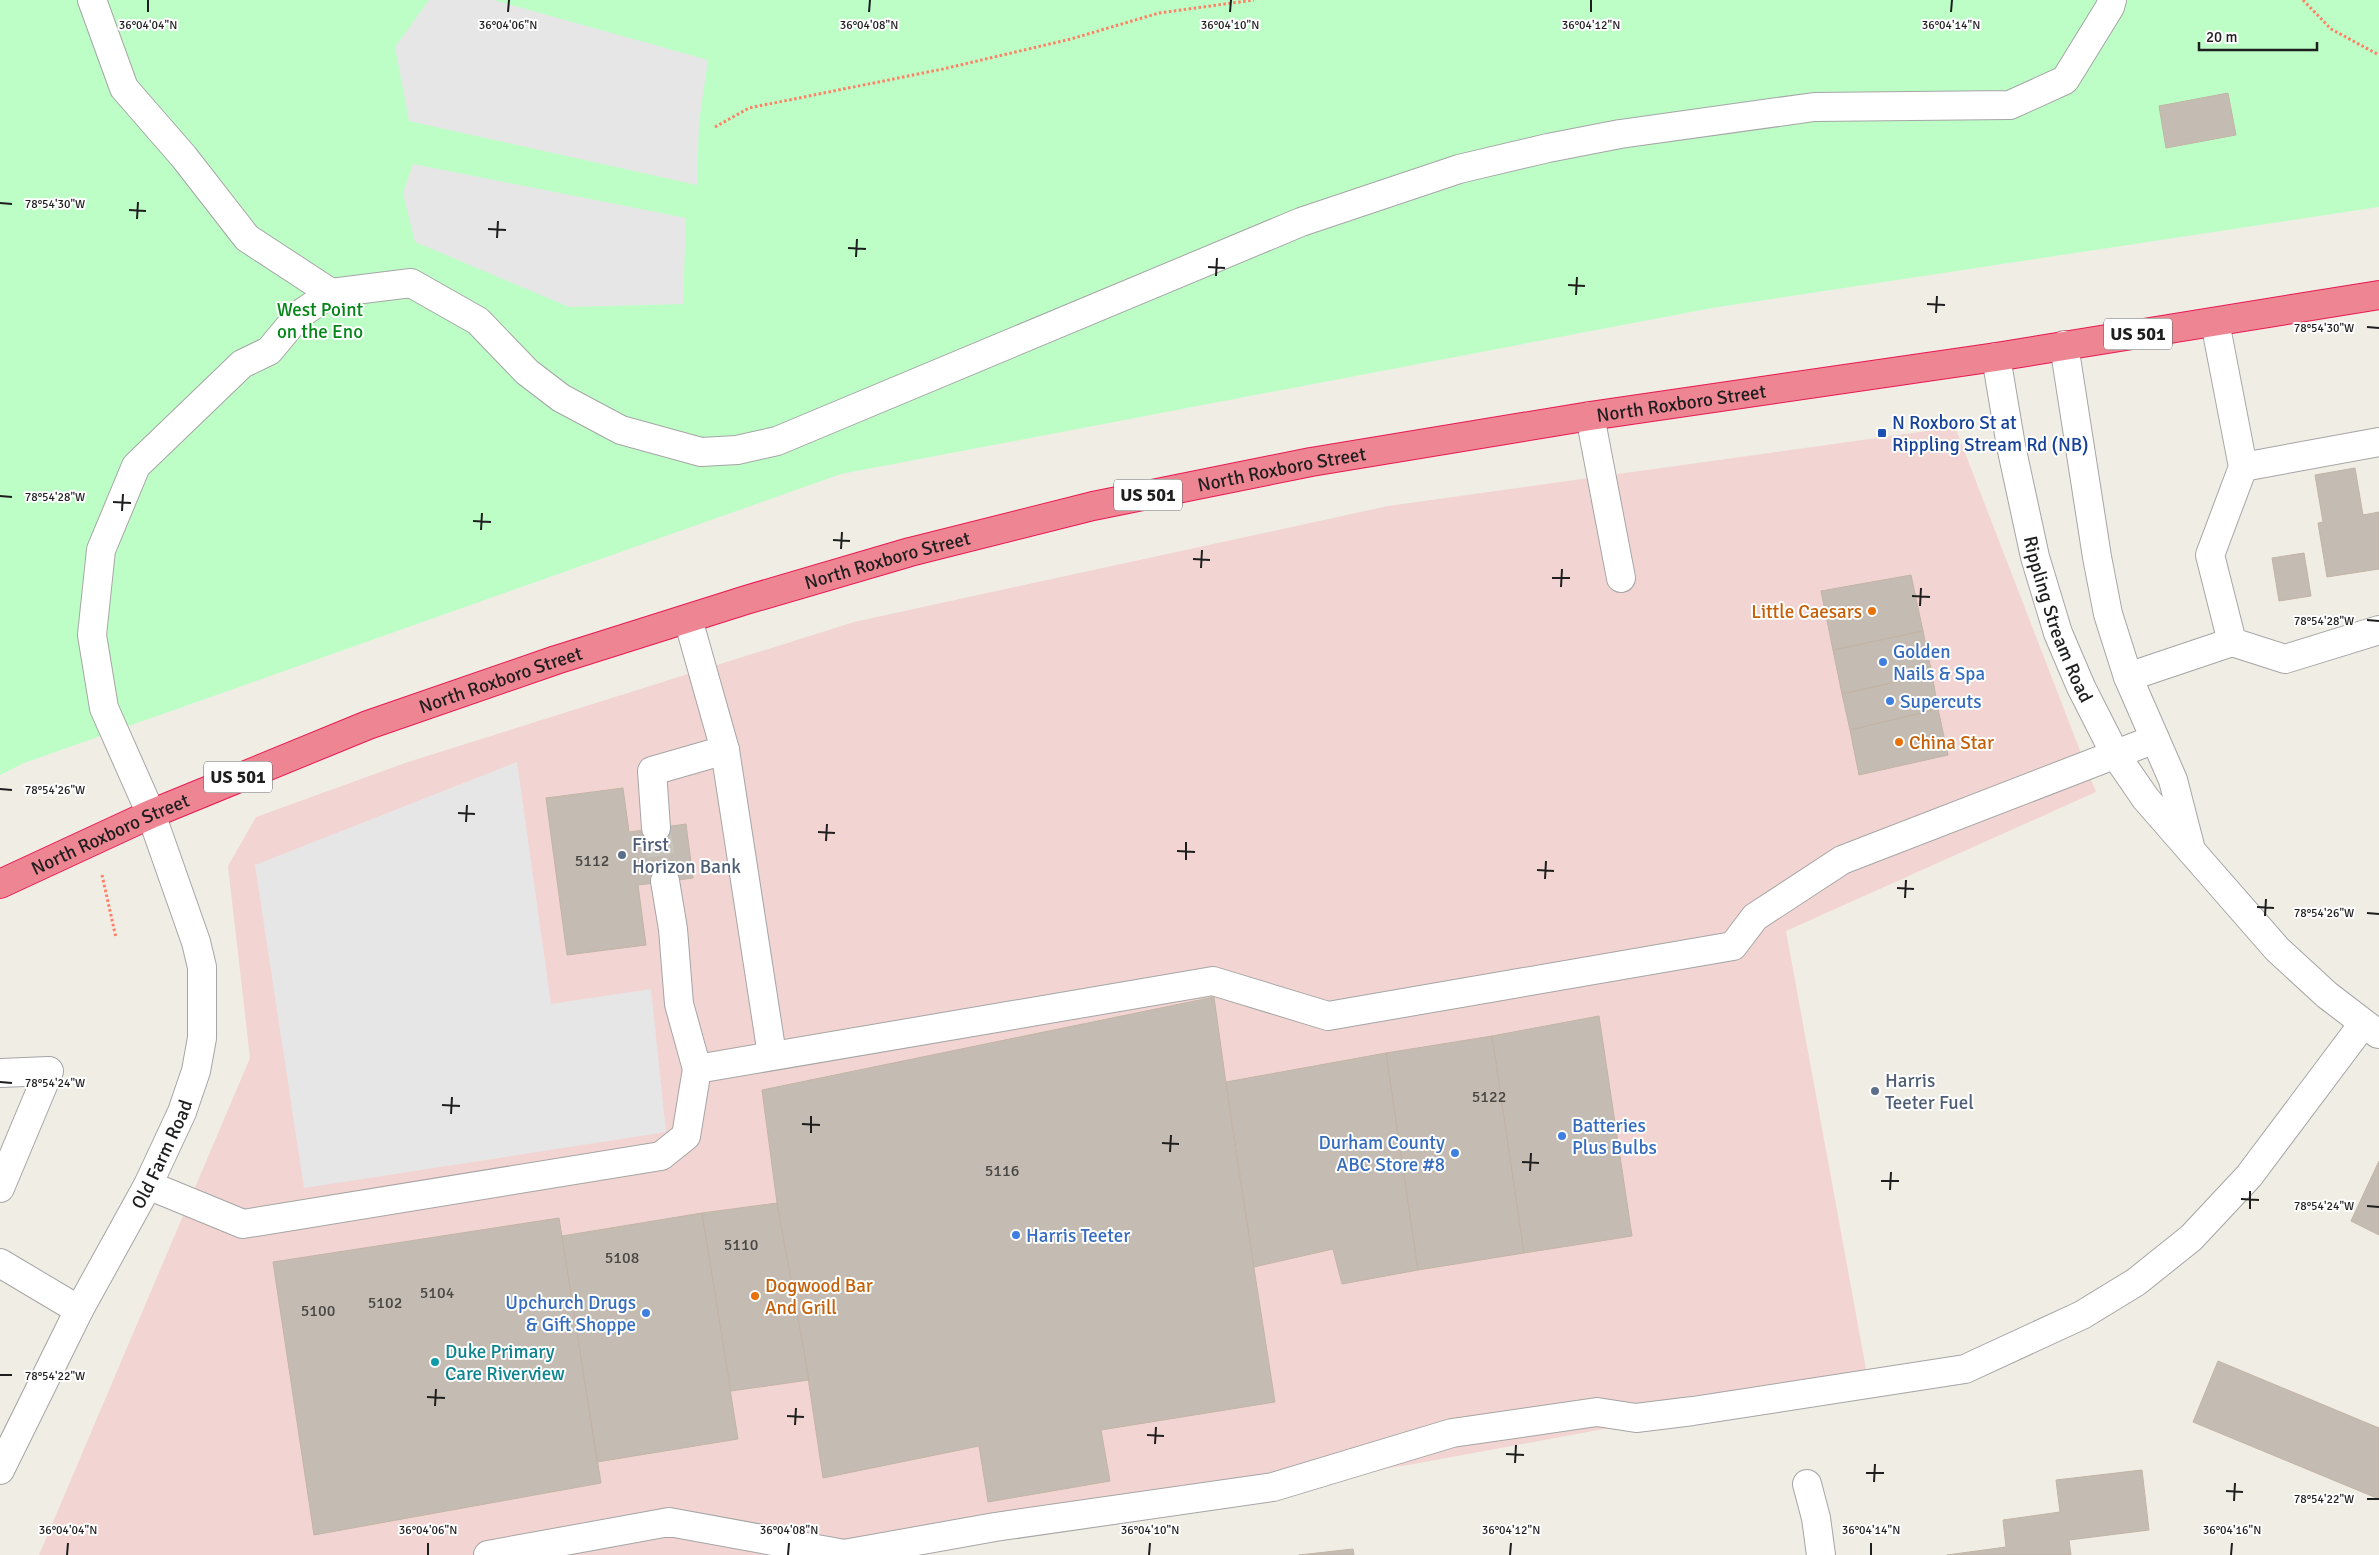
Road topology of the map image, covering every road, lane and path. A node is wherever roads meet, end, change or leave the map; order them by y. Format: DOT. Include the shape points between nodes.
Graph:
graph roads {
  1 [pos="92,0"];
  2 [pos="1254,0"];
  3 [pos="2112,0"];
  4 [pos="2303,0"];
  5 [pos="2379,56"];
  6 [pos="715,127"];
  7 [pos="331,293"];
  8 [pos="2379,295"];
  9 [pos="2215,322"];
  10 [pos="2064,345"];
  11 [pos="1996,357"];
  12 [pos="1590,416"];
  13 [pos="2379,442"];
  14 [pos="2243,466"];
  15 [pos="1621,578"];
  16 [pos="688,619"];
  17 [pos="2379,630"];
  18 [pos="2232,642"];
  19 [pos="2128,677"];
  20 [pos="2155,739"];
  21 [pos="725,750"];
  22 [pos="2116,754"];
  23 [pos="151,814"];
  24 [pos="656,828"];
  25 [pos="94,841"];
  26 [pos="2191,850"];
  27 [pos="665,881"];
  28 [pos="0,884"];
  29 [pos="116,938"];
  30 [pos="2371,1029"];
  31 [pos="772,1055"];
  32 [pos="697,1069"];
  33 [pos="0,1073"];
  34 [pos="148,1185"];
  35 [pos="0,1188"];
  36 [pos="0,1263"];
  37 [pos="79,1310"];
  38 [pos="0,1470"];
  39 [pos="1807,1484"];
  40 [pos="488,1555"];
  41 [pos="1821,1555"];
  1 -- 7 [label="street" via="124,88 184,157 247,238"];
  2 -- 6 [label="path" via="1159,13 1071,39 943,69 749,108"];
  3 -- 7 [label="street" via="2065,80 2010,105 1814,107 1620,134 1459,169 1300,222 777,441 737,450 701,452 622,430 561,398 527,372 478,321 411,283"];
  4 -- 5 [label="path" via="2331,29"];
  7 -- 23 [label="street, Old Farm Road" via="299,314 269,351 242,364 136,466 101,550 92,635 104,708"];
  8 -- 9 [label="highway, North Roxboro Street / US 501"];
  9 -- 10 [label="highway, North Roxboro Street / US 501"];
  9 -- 14 [label="street"];
  10 -- 11 [label="highway, North Roxboro Street / US 501"];
  10 -- 19 [label="street, Rippling Stream Road" via="2097,558 2108,614"];
  11 -- 12 [label="highway, North Roxboro Street / US 501"];
  11 -- 22 [label="street, Rippling Stream Road" via="2035,557 2058,633 2081,687"];
  12 -- 15 [label="street"];
  12 -- 16 [label="highway, North Roxboro Street / US 501" via="1311,462 1093,506 910,552"];
  13 -- 14 [label="street"];
  14 -- 18 [label="street" via="2210,555"];
  16 -- 21 [label="street"];
  16 -- 23 [label="highway, North Roxboro Street / US 501" via="556,660 368,725"];
  17 -- 18 [label="street" via="2285,659"];
  18 -- 19 [label="street"];
  19 -- 20 [label="street, Rippling Stream Road"];
  20 -- 22 [label="street"];
  20 -- 26 [label="street, Rippling Stream Road" via="2173,780"];
  21 -- 24 [label="street" via="652,771"];
  21 -- 31 [label="street"];
  22 -- 26 [label="street, Rippling Stream Road" via="2146,799"];
  22 -- 31 [label="street" via="1842,860 1755,917 1733,946 1328,1016 1213,981"];
  23 -- 25 [label="highway, North Roxboro Street / US 501"];
  23 -- 34 [label="street, Old Farm Road" via="202,967 202,1038 196,1071 182,1112"];
  25 -- 28 [label="highway, North Roxboro Street / US 501"];
  25 -- 29 [label="path"];
  26 -- 30 [label="street, Rippling Stream Road" via="2277,949 2327,995"];
  27 -- 32 [label="street" via="673,929 679,1004"];
  30 -- 40 [label="street" via="2248,1176 2191,1238 2136,1282 2082,1315 1965,1369 1693,1411 1636,1418 1597,1412 1452,1433 1273,1487 995,1527 844,1554 669,1522"];
  31 -- 32 [label="street"];
  32 -- 34 [label="street" via="686,1136 661,1156 243,1224"];
  33 -- 35 [label="street" via="49,1071"];
  34 -- 37 [label="street, Old Farm Road"];
  36 -- 37 [label="street"];
  37 -- 38 [label="street, Old Farm Road"];
  39 -- 41 [label="street"];
}
